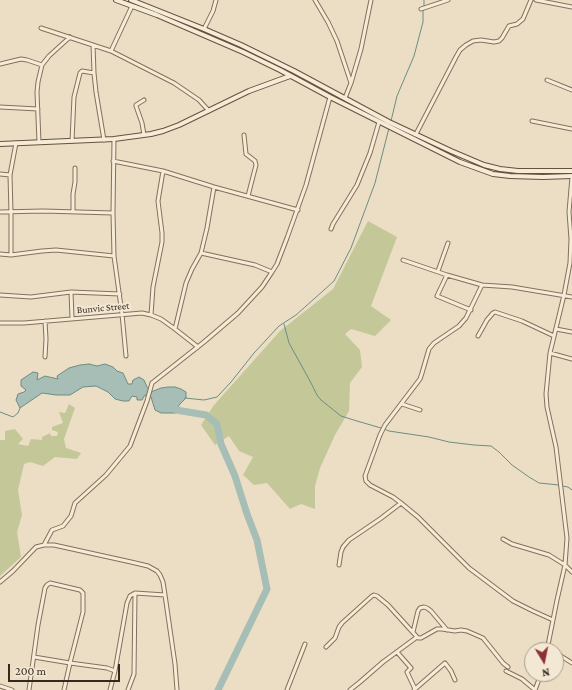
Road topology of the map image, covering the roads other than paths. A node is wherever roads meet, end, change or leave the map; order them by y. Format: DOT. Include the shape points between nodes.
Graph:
graph roads {
  1 [pos="116,0"];
  2 [pos="131,0"];
  3 [pos="216,0"];
  4 [pos="315,0"];
  5 [pos="371,0"];
  6 [pos="448,0"];
  7 [pos="531,0"];
  8 [pos="536,0"];
  9 [pos="132,6"];
  10 [pos="572,7"];
  11 [pos="421,9"];
  12 [pos="41,28"];
  13 [pos="204,29"];
  14 [pos="68,37"];
  15 [pos="93,45"];
  16 [pos="111,51"];
  17 [pos="0,64"];
  18 [pos="42,65"];
  19 [pos="294,71"];
  20 [pos="94,73"];
  21 [pos="290,76"];
  22 [pos="548,80"];
  23 [pos="351,83"];
  24 [pos="572,90"];
  25 [pos="330,97"];
  26 [pos="345,98"];
  27 [pos="144,100"];
  28 [pos="0,107"];
  29 [pos="38,109"];
  30 [pos="209,111"];
  31 [pos="532,121"];
  32 [pos="379,122"];
  33 [pos="389,124"];
  34 [pos="394,127"];
  35 [pos="572,129"];
  36 [pos="416,134"];
  37 [pos="144,135"];
  38 [pos="244,135"];
  39 [pos="114,139"];
  40 [pos="104,140"];
  41 [pos="72,141"];
  42 [pos="39,142"];
  43 [pos="16,143"];
  44 [pos="0,144"];
  45 [pos="113,161"];
  46 [pos="75,168"];
  47 [pos="163,171"];
  48 [pos="572,171"];
  49 [pos="0,174"];
  50 [pos="10,175"];
  51 [pos="572,177"];
  52 [pos="214,187"];
  53 [pos="248,196"];
  54 [pos="298,210"];
  55 [pos="0,212"];
  56 [pos="73,212"];
  57 [pos="11,213"];
  58 [pos="113,213"];
  59 [pos="331,229"];
  60 [pos="448,243"];
  61 [pos="201,253"];
  62 [pos="0,254"];
  63 [pos="11,255"];
  64 [pos="114,256"];
  65 [pos="403,260"];
  66 [pos="438,271"];
  67 [pos="272,272"];
  68 [pos="448,275"];
  69 [pos="482,285"];
  70 [pos="71,292"];
  71 [pos="120,294"];
  72 [pos="0,295"];
  73 [pos="564,296"];
  74 [pos="572,297"];
  75 [pos="471,310"];
  76 [pos="122,314"];
  77 [pos="151,315"];
  78 [pos="72,318"];
  79 [pos="45,321"];
  80 [pos="0,323"];
  81 [pos="175,329"];
  82 [pos="556,329"];
  83 [pos="572,332"];
  84 [pos="478,336"];
  85 [pos="554,336"];
  86 [pos="198,346"];
  87 [pos="550,353"];
  88 [pos="126,356"];
  89 [pos="45,357"];
  90 [pos="572,359"];
  91 [pos="402,404"];
  92 [pos="420,410"];
  93 [pos="401,503"];
  94 [pos="503,539"];
  95 [pos="44,545"];
  96 [pos="339,565"];
  97 [pos="565,565"];
  98 [pos="572,572"];
  99 [pos="0,582"];
  100 [pos="135,593"];
  101 [pos="165,595"];
  102 [pos="553,620"];
  103 [pos="447,631"];
  104 [pos="413,632"];
  105 [pos="417,637"];
  106 [pos="549,642"];
  107 [pos="305,644"];
  108 [pos="326,647"];
  109 [pos="397,652"];
  110 [pos="34,658"];
  111 [pos="70,663"];
  112 [pos="508,667"];
  113 [pos="115,671"];
  114 [pos="506,671"];
  115 [pos="456,680"];
  116 [pos="0,686"];
  117 [pos="12,690"];
  118 [pos="29,690"];
  119 [pos="64,690"];
  120 [pos="110,690"];
  121 [pos="128,690"];
  122 [pos="177,690"];
  123 [pos="286,690"];
  124 [pos="350,690"];
  125 [pos="414,690"];
  126 [pos="535,690"];
  1 -- 9 [label="main road"];
  2 -- 13 [label="main road"];
  3 -- 13 [label="street"];
  4 -- 23 [label="street" via="337,41"];
  5 -- 23 [label="street"];
  6 -- 11 [label="street"];
  7 -- 36 [label="street" via="523,19 509,26 499,41 472,41 460,50"];
  8 -- 10 [label="street"];
  9 -- 16 [label="street"];
  9 -- 21 [label="main road" via="225,44"];
  12 -- 14 [label="street"];
  13 -- 19 [label="main road"];
  14 -- 15 [label="street"];
  14 -- 18 [label="street"];
  15 -- 16 [label="street"];
  15 -- 20 [label="street"];
  16 -- 30 [label="street" via="174,83 204,104"];
  17 -- 18 [label="street" via="21,59"];
  18 -- 29 [label="street" via="37,92"];
  19 -- 21 [label="main road"];
  19 -- 26 [label="main road"];
  20 -- 40 [label="street"];
  20 -- 41 [label="street" via="80,73 74,97"];
  21 -- 25 [label="main road"];
  21 -- 30 [label="main road"];
  22 -- 24 [label="street"];
  23 -- 26 [label="street"];
  25 -- 32 [label="main road"];
  25 -- 54 [label="street"];
  26 -- 33 [label="main road"];
  27 -- 37 [label="street" via="136,106"];
  28 -- 29 [label="street"];
  29 -- 42 [label="street"];
  30 -- 37 [label="main road" via="163,131"];
  31 -- 35 [label="street"];
  32 -- 33 [label="main road"];
  32 -- 59 [label="street" via="357,185"];
  33 -- 34 [label="main road"];
  34 -- 36 [label="main road"];
  34 -- 51 [label="main road" via="460,162 493,174"];
  36 -- 48 [label="main road" via="484,165 500,169"];
  37 -- 39 [label="main road"];
  38 -- 53 [label="street" via="246,154 256,164"];
  39 -- 40 [label="main road"];
  39 -- 45 [label="street"];
  40 -- 41 [label="main road"];
  41 -- 42 [label="main road"];
  42 -- 43 [label="main road"];
  43 -- 44 [label="main road"];
  43 -- 50 [label="street"];
  45 -- 47 [label="street"];
  45 -- 58 [label="street"];
  46 -- 56 [label="street"];
  47 -- 52 [label="street"];
  47 -- 77 [label="street" via="158,201 162,233"];
  49 -- 50 [label="street"];
  50 -- 57 [label="street"];
  51 -- 73 [label="street" via="569,212 570,258"];
  52 -- 53 [label="street"];
  52 -- 61 [label="street" via="208,228"];
  53 -- 54 [label="street"];
  54 -- 67 [label="street"];
  55 -- 57 [label="street"];
  56 -- 57 [label="street"];
  56 -- 58 [label="street"];
  57 -- 63 [label="street"];
  58 -- 64 [label="street"];
  60 -- 66 [label="street"];
  61 -- 67 [label="street" via="237,260"];
  61 -- 81 [label="street" via="186,283"];
  62 -- 63 [label="street"];
  63 -- 64 [label="street" via="56,250"];
  64 -- 71 [label="street"];
  65 -- 66 [label="street"];
  66 -- 68 [label="street"];
  67 -- 86 [label="street" via="238,313"];
  68 -- 69 [label="street"];
  68 -- 75 [label="street" via="437,296"];
  69 -- 73 [label="street" via="512,287"];
  69 -- 75 [label="street"];
  70 -- 71 [label="street"];
  70 -- 72 [label="street" via="32,296"];
  70 -- 78 [label="street"];
  71 -- 76 [label="street"];
  73 -- 74 [label="street"];
  73 -- 82 [label="street"];
  75 -- 91 [label="street" via="459,326 429,349 420,379"];
  76 -- 77 [label="street, Bunvic Street"];
  76 -- 78 [label="street, Bunvic Street"];
  76 -- 88 [label="street"];
  77 -- 81 [label="street, Bunvic Street"];
  78 -- 79 [label="street, Bunvic Street"];
  79 -- 80 [label="street, Bunvic Street"];
  79 -- 89 [label="street"];
  81 -- 86 [label="street, Bunvic Street"];
  82 -- 83 [label="street"];
  82 -- 85 [label="street"];
  84 -- 85 [label="street" via="495,312"];
  85 -- 87 [label="street"];
  86 -- 95 [label="street" via="152,383 130,446 106,475 75,503 71,516 63,526 52,530"];
  87 -- 90 [label="street"];
  87 -- 97 [label="street" via="546,401 555,440 567,538"];
  91 -- 92 [label="street"];
  91 -- 93 [label="street" via="385,425 365,476 366,482"];
  93 -- 96 [label="street" via="349,540 343,547"];
  93 -- 102 [label="street" via="418,516 469,568 513,600"];
  94 -- 97 [label="street" via="549,555"];
  95 -- 99 [label="street" via="36,547"];
  95 -- 101 [label="street" via="148,566 160,575"];
  97 -- 98 [label="street"];
  97 -- 102 [label="street"];
  100 -- 101 [label="street"];
  100 -- 113 [label="street" via="130,596 127,603"];
  100 -- 121 [label="street" via="134,674"];
  101 -- 122 [label="street"];
  102 -- 106 [label="street"];
  103 -- 104 [label="street" via="431,611 424,607 418,611"];
  103 -- 105 [label="street" via="437,629 421,638"];
  103 -- 112 [label="street" via="467,631 483,638"];
  104 -- 105 [label="street"];
  104 -- 108 [label="street" via="388,605 374,595 342,623 335,638"];
  105 -- 109 [label="street"];
  107 -- 123 [label="street"];
  109 -- 124 [label="street"];
  109 -- 125 [label="street" via="410,668 407,672"];
  110 -- 111 [label="street"];
  110 -- 111 [label="street" via="45,588 46,585 54,583 84,593 83,612"];
  110 -- 118 [label="street"];
  111 -- 113 [label="street"];
  111 -- 119 [label="street"];
  113 -- 120 [label="street"];
  114 -- 126 [label="street" via="522,679"];
  115 -- 125 [label="street" via="446,663"];
  116 -- 117 [label="street"];
}
